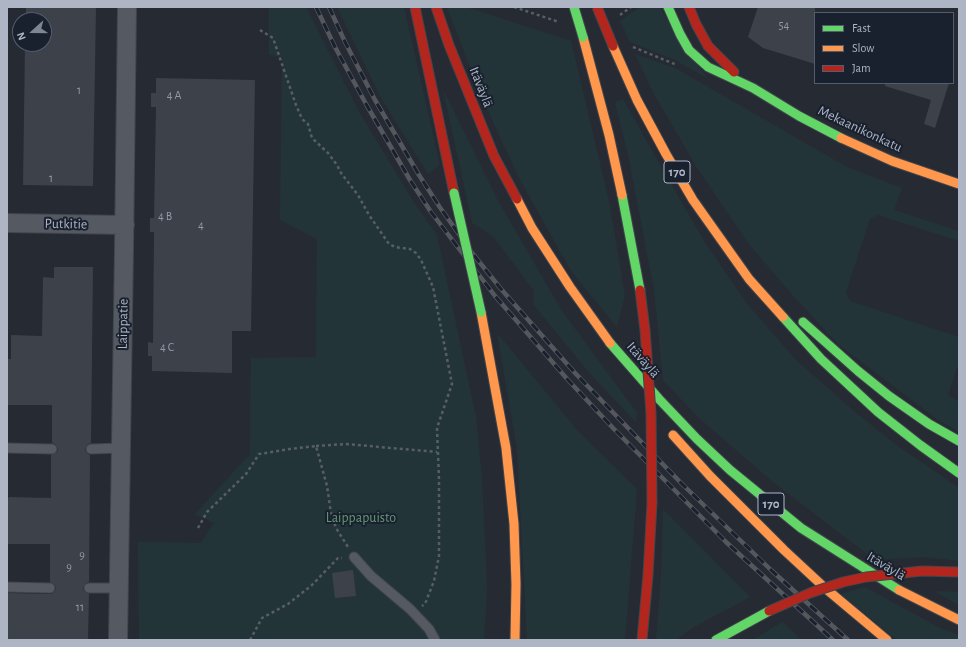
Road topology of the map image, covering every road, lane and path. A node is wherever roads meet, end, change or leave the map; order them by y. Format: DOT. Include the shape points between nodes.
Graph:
graph roads {
  1 [pos="126,7"];
  2 [pos="415,7"];
  3 [pos="436,7"];
  4 [pos="574,7"];
  5 [pos="597,7"];
  6 [pos="668,7"];
  7 [pos="689,7"];
  8 [pos="260,30"];
  9 [pos="631,46"];
  10 [pos="683,68"];
  11 [pos="754,88"];
  12 [pos="959,184"];
  13 [pos="7,223"];
  14 [pos="124,225"];
  15 [pos="749,278"];
  16 [pos="615,349"];
  17 [pos="659,414"];
  18 [pos="668,428"];
  19 [pos="959,442"];
  20 [pos="316,446"];
  21 [pos="7,448"];
  22 [pos="121,448"];
  23 [pos="52,449"];
  24 [pos="91,449"];
  25 [pos="437,452"];
  26 [pos="959,473"];
  27 [pos="198,528"];
  28 [pos="354,557"];
  29 [pos="959,572"];
  30 [pos="7,587"];
  31 [pos="50,588"];
  32 [pos="89,588"];
  33 [pos="119,588"];
  34 [pos="414,613"];
  35 [pos="959,620"];
  36 [pos="642,638"];
  37 [pos="118,640"];
  38 [pos="250,640"];
  39 [pos="435,640"];
  40 [pos="515,640"];
  41 [pos="716,640"];
  42 [pos="887,640"];
  1 -- 14 [label="street, Laippatie"];
  2 -- 40 [label="main road, bridge" via="481,312 506,448 513,517"];
  3 -- 16 [label="main road, Itäväylä / 170" via="494,156 525,215 570,287"];
  4 -- 36 [label="main road, bridge" via="612,150 640,290 651,414 652,503"];
  5 -- 15 [label="main road, 170, bridge" via="637,100 670,161"];
  6 -- 11 [label="main road, Mekaanikonkatu" via="689,50 708,67"];
  7 -- 11 [label="main road, Mekaanikonkatu" via="708,46"];
  8 -- 25 [label="path" via="273,38 296,104 302,119 308,124 312,138 337,165 389,244 416,252 433,287 452,384 437,428"];
  9 -- 10 [label="path"];
  11 -- 12 [label="main road, Mekaanikonkatu" via="799,116 853,144 892,161"];
  13 -- 14 [label="street, Putkitie"];
  14 -- 22 [label="street, Laippatie"];
  15 -- 19 [label="main road" via="794,314 858,372 929,424"];
  15 -- 26 [label="main road, 170" via="821,360 878,412"];
  16 -- 17 [label="main road"];
  16 -- 35 [label="main road, Itäväylä / 170" via="697,439 730,470 801,528 907,595"];
  18 -- 42 [label="main road" via="710,476 784,550"];
  20 -- 25 [label="path" via="346,444"];
  20 -- 27 [label="path" via="259,454 246,474 207,512"];
  20 -- 28 [label="path" via="336,528"];
  21 -- 23 [label="lane"];
  22 -- 24 [label="lane"];
  22 -- 33 [label="street, Laippatie"];
  25 -- 34 [label="path" via="440,556 434,582 425,604"];
  28 -- 34 [label="lane"];
  28 -- 38 [label="path" via="338,558 312,585 288,604 262,618"];
  29 -- 41 [label="main road, bridge" via="910,572 843,582 769,611"];
  30 -- 31 [label="lane"];
  32 -- 33 [label="lane"];
  33 -- 37 [label="street, Laippatie"];
  34 -- 39 [label="lane" via="429,629"];
}
